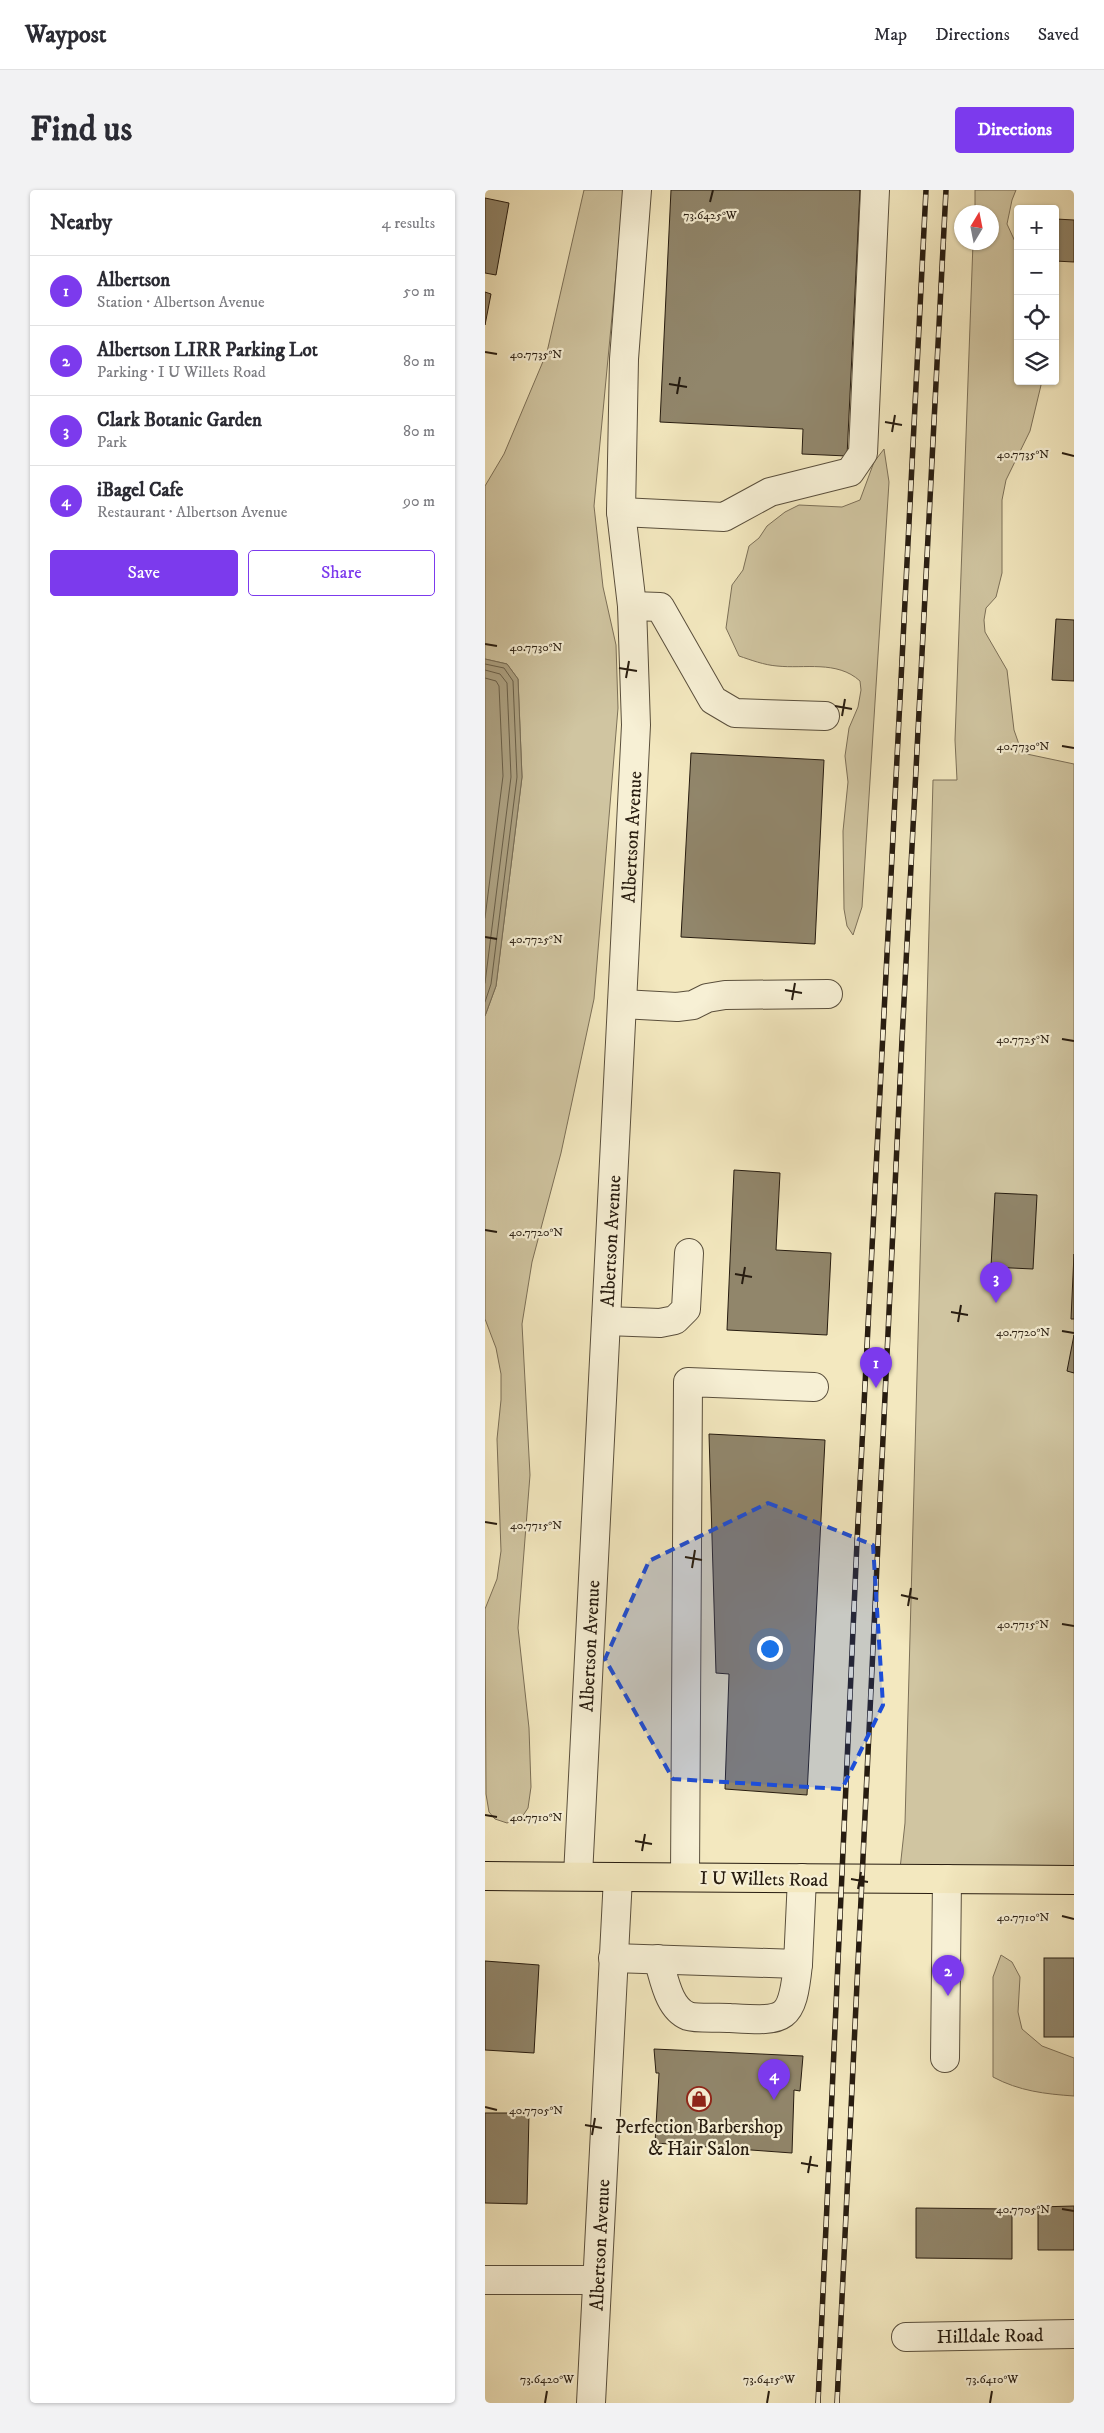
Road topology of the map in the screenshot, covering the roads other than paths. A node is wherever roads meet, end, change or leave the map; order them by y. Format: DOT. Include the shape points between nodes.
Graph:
graph roads {
  1 [pos="637,190"];
  2 [pos="875,190"];
  3 [pos="621,512"];
  4 [pos="632,606"];
  5 [pos="825,716"];
  6 [pos="828,994"];
  7 [pos="622,1004"];
  8 [pos="689,1253"];
  9 [pos="606,1321"];
  10 [pos="814,1387"];
  11 [pos="485,1876"];
  12 [pos="578,1876"];
  13 [pos="617,1877"];
  14 [pos="685,1877"];
  15 [pos="801,1878"];
  16 [pos="947,1879"];
  17 [pos="1074,1880"];
  18 [pos="613,1958"];
  19 [pos="658,1960"];
  20 [pos="798,1964"];
  21 [pos="945,2058"];
  22 [pos="485,2280"];
  23 [pos="597,2280"];
  24 [pos="1074,2334"];
  25 [pos="906,2337"];
  26 [pos="591,2403"];
  1 -- 3 [label="street, Albertson Avenue" via="623,359"];
  2 -- 3 [label="street" via="863,453 850,472 771,492 724,517"];
  3 -- 4 [label="street, Albertson Avenue"];
  4 -- 5 [label="street" via="660,607 713,700 735,713"];
  4 -- 7 [label="street, Albertson Avenue" via="636,725"];
  6 -- 7 [label="street" via="725,995 677,1007"];
  7 -- 9 [label="street, Albertson Avenue"];
  8 -- 9 [label="street" via="686,1310 675,1320 660,1323"];
  9 -- 12 [label="street, Albertson Avenue"];
  10 -- 14 [label="street" via="688,1382"];
  11 -- 12 [label="main road, I U Willets Road"];
  12 -- 13 [label="main road, I U Willets Road"];
  13 -- 14 [label="main road, I U Willets Road"];
  13 -- 18 [label="street, Albertson Avenue"];
  14 -- 15 [label="main road, I U Willets Road"];
  15 -- 16 [label="main road, I U Willets Road"];
  15 -- 20 [label="street"];
  16 -- 17 [label="main road, I U Willets Road"];
  16 -- 21 [label="street"];
  18 -- 19 [label="street"];
  18 -- 23 [label="street, Albertson Avenue"];
  19 -- 20 [label="street"];
  19 -- 20 [label="street" via="672,2001 688,2016 772,2020 789,2009 795,1994"];
  22 -- 23 [label="street"];
  23 -- 26 [label="street, Albertson Avenue"];
  24 -- 25 [label="street, Hilldale Road"];
}
